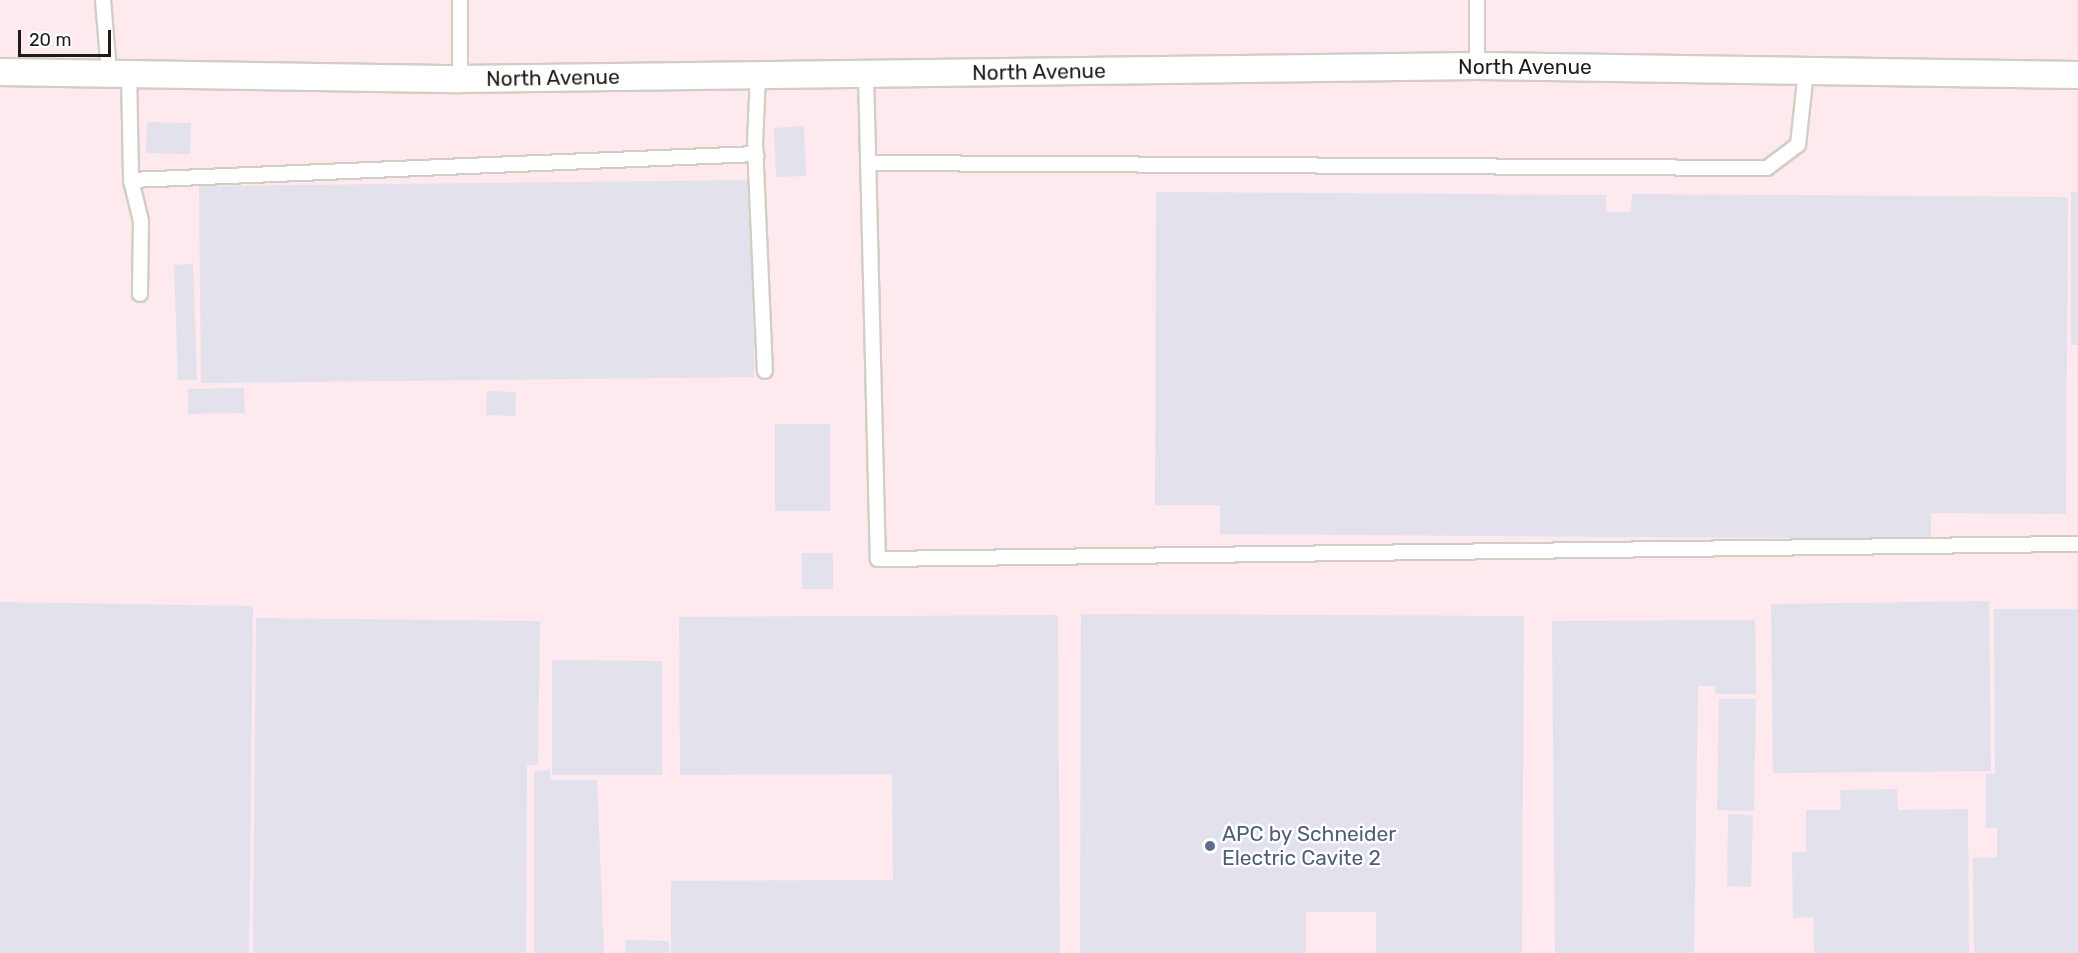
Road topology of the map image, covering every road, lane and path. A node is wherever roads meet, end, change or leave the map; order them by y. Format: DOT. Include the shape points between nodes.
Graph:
graph roads {
  1 [pos="103,0"];
  2 [pos="460,0"];
  3 [pos="1477,0"];
  4 [pos="1477,66"];
  5 [pos="1806,71"];
  6 [pos="0,72"];
  7 [pos="119,72"];
  8 [pos="866,74"];
  9 [pos="758,75"];
  10 [pos="2078,75"];
  11 [pos="460,79"];
  12 [pos="756,154"];
  13 [pos="869,163"];
  14 [pos="131,180"];
  15 [pos="140,294"];
  16 [pos="765,371"];
  17 [pos="2078,544"];
  1 -- 7 [label="lane"];
  2 -- 11 [label="lane"];
  3 -- 4 [label="lane"];
  4 -- 5 [label="street, North Avenue"];
  4 -- 8 [label="street, North Avenue"];
  5 -- 10 [label="street, North Avenue"];
  5 -- 13 [label="lane" via="1798,145 1767,168"];
  6 -- 7 [label="street, North Avenue"];
  7 -- 11 [label="street, North Avenue"];
  7 -- 14 [label="lane"];
  8 -- 9 [label="street, North Avenue"];
  8 -- 13 [label="lane"];
  9 -- 11 [label="street, North Avenue"];
  9 -- 12 [label="lane"];
  12 -- 14 [label="lane"];
  12 -- 16 [label="lane"];
  13 -- 17 [label="lane" via="878,559"];
  14 -- 15 [label="lane" via="141,221"];
}
